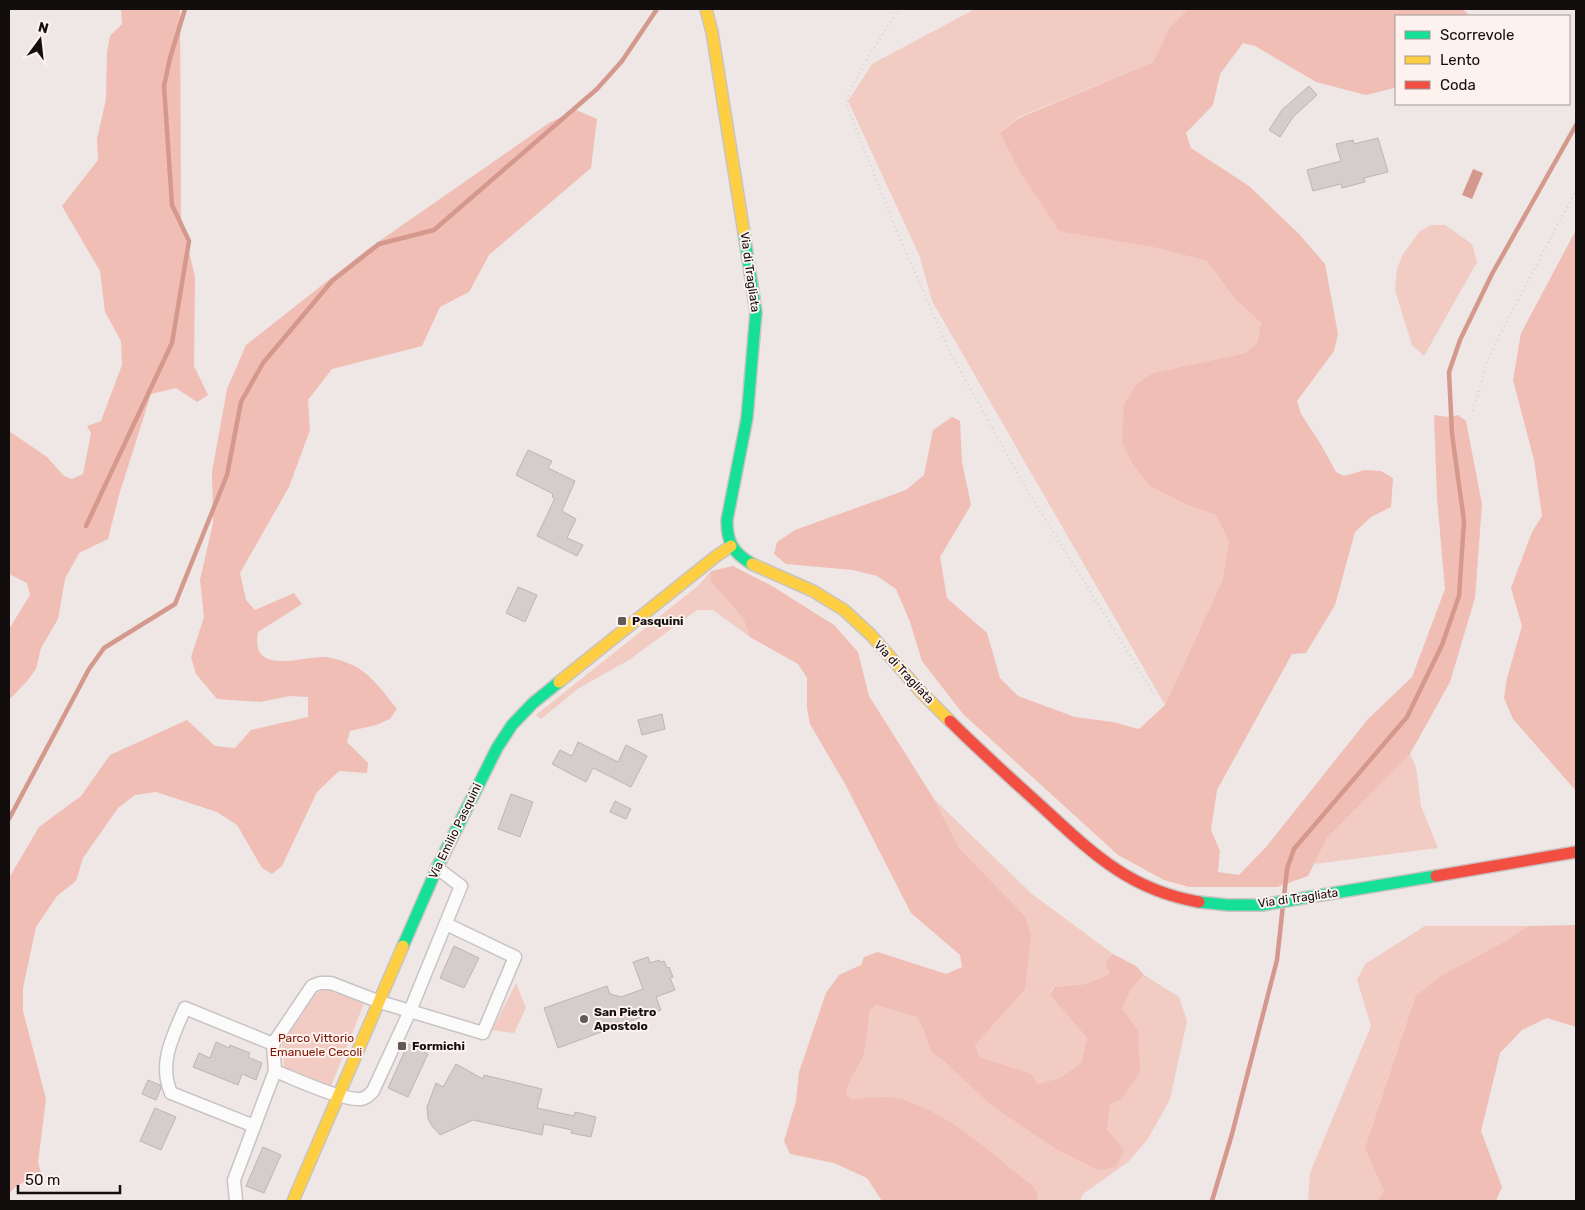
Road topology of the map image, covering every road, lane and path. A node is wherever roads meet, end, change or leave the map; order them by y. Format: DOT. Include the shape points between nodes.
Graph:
graph roads {
  1 [pos="706,9"];
  2 [pos="899,9"];
  3 [pos="1576,190"];
  4 [pos="1473,411"];
  5 [pos="731,546"];
  6 [pos="1154,694"];
  7 [pos="1576,852"];
  8 [pos="437,868"];
  9 [pos="446,924"];
  10 [pos="380,1002"];
  11 [pos="410,1011"];
  12 [pos="272,1044"];
  13 [pos="275,1071"];
  14 [pos="339,1095"];
  15 [pos="254,1126"];
  16 [pos="236,1201"];
  17 [pos="293,1201"];
  1 -- 5 [label="street, Via di Tragliata" via="756,312 747,418 727,520"];
  2 -- 6 [label="path" via="855,80 846,103 950,352 1027,490"];
  3 -- 4 [label="path" via="1495,344"];
  5 -- 7 [label="street, Via di Tragliata" via="756,568 825,596 848,614 972,744 1088,850 1120,873 1157,890 1217,904 1262,904"];
  5 -- 8 [label="street, Via Emilio Pasquini" via="533,703 512,725 488,764"];
  8 -- 9 [label="street" via="462,886"];
  8 -- 10 [label="street, Via Emilio Pasquini"];
  9 -- 11 [label="street"];
  9 -- 11 [label="street" via="514,957 483,1033"];
  10 -- 11 [label="street"];
  10 -- 12 [label="street" via="331,983 312,986"];
  10 -- 14 [label="street, Via Emilio Pasquini"];
  11 -- 14 [label="street" via="368,1097 360,1099"];
  12 -- 13 [label="street"];
  12 -- 15 [label="street" via="185,1008 165,1065 171,1093"];
  13 -- 14 [label="street"];
  13 -- 15 [label="street"];
  14 -- 17 [label="street, Via Emilio Pasquini"];
  15 -- 16 [label="street" via="234,1180"];
}
